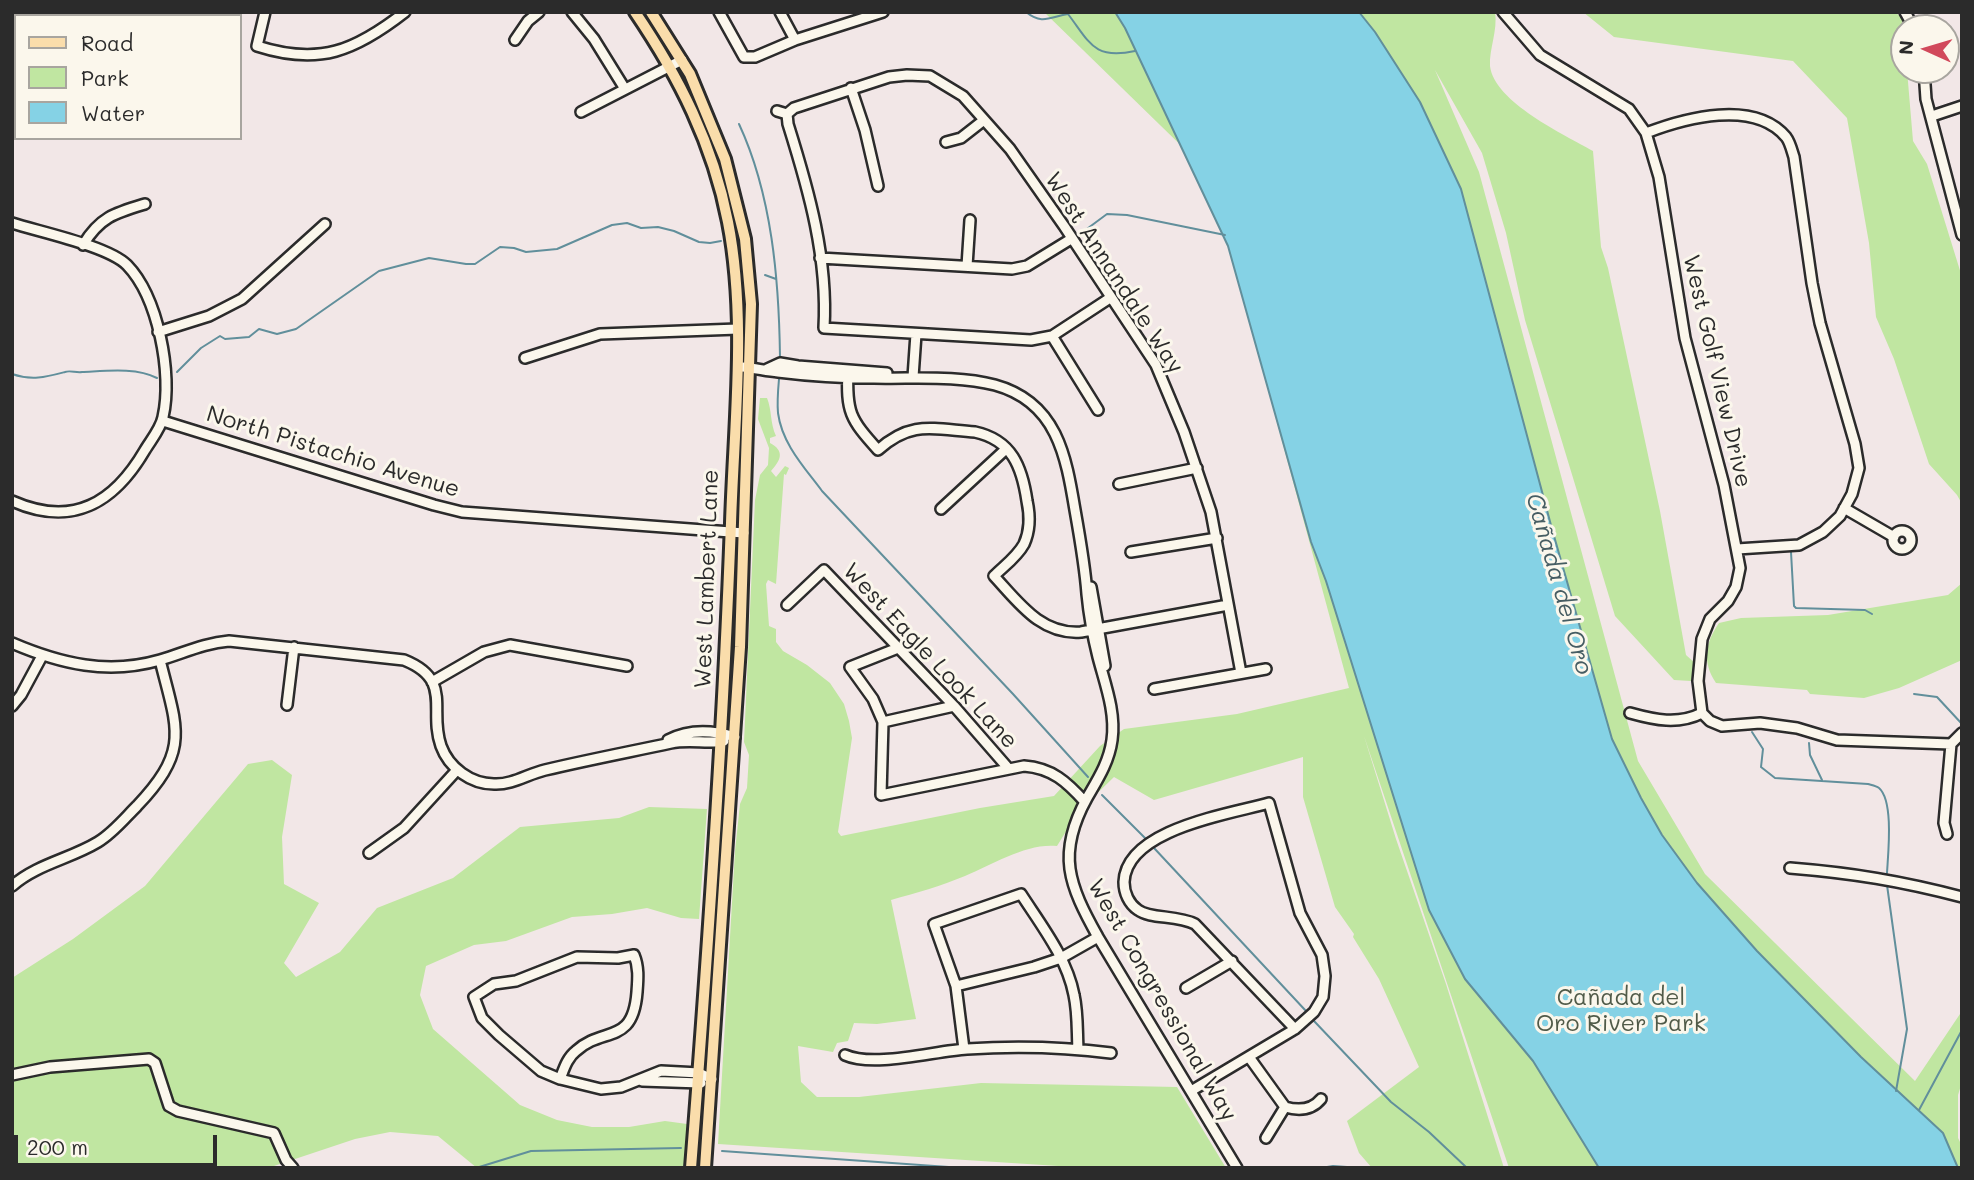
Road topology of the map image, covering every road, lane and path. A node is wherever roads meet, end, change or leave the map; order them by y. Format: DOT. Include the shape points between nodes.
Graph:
graph roads {
  1 [pos="265,12"];
  2 [pos="405,12"];
  3 [pos="539,12"];
  4 [pos="572,12"];
  5 [pos="635,12"];
  6 [pos="651,12"];
  7 [pos="719,12"];
  8 [pos="780,12"];
  9 [pos="838,12"];
  10 [pos="883,12"];
  11 [pos="1503,12"];
  12 [pos="844,23"];
  13 [pos="515,40"];
  14 [pos="795,40"];
  15 [pos="682,60"];
  16 [pos="671,67"];
  17 [pos="1925,84"];
  18 [pos="850,88"];
  19 [pos="625,89"];
  20 [pos="1962,106"];
  21 [pos="777,111"];
  22 [pos="581,112"];
  23 [pos="787,114"];
  24 [pos="1932,117"];
  25 [pos="984,120"];
  26 [pos="1646,133"];
  27 [pos="946,142"];
  28 [pos="878,186"];
  29 [pos="145,204"];
  30 [pos="970,220"];
  31 [pos="12,223"];
  32 [pos="325,224"];
  33 [pos="1962,235"];
  34 [pos="1071,239"];
  35 [pos="83,245"];
  36 [pos="820,258"];
  37 [pos="967,266"];
  38 [pos="1110,298"];
  39 [pos="738,329"];
  40 [pos="158,332"];
  41 [pos="916,334"];
  42 [pos="1052,336"];
  43 [pos="525,358"];
  44 [pos="737,367"];
  45 [pos="750,368"];
  46 [pos="848,373"];
  47 [pos="913,377"];
  48 [pos="1098,410"];
  49 [pos="163,421"];
  50 [pos="1006,449"];
  51 [pos="1197,468"];
  52 [pos="1119,484"];
  53 [pos="12,501"];
  54 [pos="1844,508"];
  55 [pos="941,509"];
  56 [pos="730,533"];
  57 [pos="744,533"];
  58 [pos="1894,537"];
  59 [pos="1217,538"];
  60 [pos="1737,549"];
  61 [pos="1131,552"];
  62 [pos="787,605"];
  63 [pos="1228,605"];
  64 [pos="1097,630"];
  65 [pos="12,643"];
  66 [pos="294,648"];
  67 [pos="898,648"];
  68 [pos="42,656"];
  69 [pos="160,660"];
  70 [pos="627,666"];
  71 [pos="1266,670"];
  72 [pos="1241,673"];
  73 [pos="432,682"];
  74 [pos="1154,689"];
  75 [pos="287,705"];
  76 [pos="12,706"];
  77 [pos="954,706"];
  78 [pos="1630,713"];
  79 [pos="1702,713"];
  80 [pos="883,722"];
  81 [pos="1962,733"];
  82 [pos="721,737"];
  83 [pos="735,737"];
  84 [pos="1951,744"];
  85 [pos="1008,768"];
  86 [pos="457,770"];
  87 [pos="1085,802"];
  88 [pos="1947,834"];
  89 [pos="369,853"];
  90 [pos="1790,868"];
  91 [pos="12,886"];
  92 [pos="1962,897"];
  93 [pos="1098,937"];
  94 [pos="1061,958"];
  95 [pos="1233,961"];
  96 [pos="956,986"];
  97 [pos="1186,988"];
  98 [pos="1295,1029"];
  99 [pos="964,1049"];
  100 [pos="1078,1049"];
  101 [pos="1111,1053"];
  102 [pos="845,1055"];
  103 [pos="1249,1057"];
  104 [pos="12,1075"];
  105 [pos="560,1079"];
  106 [pos="698,1079"];
  107 [pos="712,1079"];
  108 [pos="1191,1091"];
  109 [pos="1321,1099"];
  110 [pos="1285,1107"];
  111 [pos="1266,1138"];
  112 [pos="293,1168"];
  113 [pos="691,1168"];
  114 [pos="705,1168"];
  115 [pos="1237,1168"];
  1 -- 2 [label="street" via="257,46 282,54 320,55 379,32"];
  3 -- 13 [label="street"];
  4 -- 19 [label="street"];
  5 -- 16 [label="main road, West Lambert Lane"];
  6 -- 15 [label="main road, West Lambert Lane"];
  7 -- 14 [label="street" via="743,59"];
  8 -- 14 [label="street"];
  9 -- 12 [label="street"];
  10 -- 12 [label="street"];
  11 -- 26 [label="street, West Golf View Drive" via="1540,55 1629,109"];
  12 -- 14 [label="street"];
  15 -- 16 [label="street"];
  15 -- 45 [label="main road, West Lambert Lane" via="720,143 741,217 750,283"];
  16 -- 19 [label="street"];
  16 -- 39 [label="main road, West Lambert Lane" via="701,131 723,198 734,261"];
  17 -- 24 [label="street"];
  18 -- 23 [label="street, West Annandale Way"];
  18 -- 25 [label="street, West Annandale Way" via="889,77 930,76 963,96"];
  18 -- 28 [label="street"];
  19 -- 22 [label="street"];
  20 -- 24 [label="street"];
  21 -- 23 [label="street"];
  23 -- 36 [label="street" via="813,207"];
  24 -- 33 [label="street"];
  25 -- 27 [label="street" via="961,138"];
  25 -- 34 [label="street, West Annandale Way" via="1010,149"];
  26 -- 54 [label="street" via="1679,120 1741,116 1766,121 1787,138 1794,157 1820,323 1859,468"];
  26 -- 60 [label="street, West Golf View Drive" via="1659,177 1685,338"];
  29 -- 35 [label="street" via="114,213 94,227"];
  30 -- 37 [label="street"];
  31 -- 35 [label="street"];
  32 -- 40 [label="street" via="242,299 209,316"];
  34 -- 37 [label="street" via="1012,270"];
  34 -- 38 [label="street, West Annandale Way"];
  35 -- 40 [label="street" via="126,264 146,292"];
  36 -- 37 [label="street"];
  36 -- 41 [label="street" via="824,328"];
  38 -- 42 [label="street"];
  38 -- 51 [label="street, West Annandale Way" via="1156,365"];
  39 -- 43 [label="street" via="598,335"];
  39 -- 44 [label="main road, West Lambert Lane"];
  40 -- 49 [label="street" via="167,394"];
  41 -- 42 [label="street" via="1031,340"];
  41 -- 47 [label="street"];
  42 -- 48 [label="street"];
  44 -- 45 [label="street, West Congressional Way"];
  44 -- 56 [label="main road, West Lambert Lane"];
  45 -- 46 [label="street, West Congressional Way"];
  45 -- 57 [label="main road, West Lambert Lane"];
  46 -- 47 [label="street, West Congressional Way"];
  46 -- 50 [label="street" via="850,413 878,450 900,433 919,428 984,434"];
  47 -- 64 [label="street, West Congressional Way" via="999,386 1041,412 1064,452"];
  49 -- 53 [label="street" via="135,467 111,494 83,509 53,513"];
  49 -- 56 [label="street, North Pistachio Avenue" via="462,512"];
  50 -- 55 [label="street"];
  50 -- 64 [label="street" via="1024,478 1029,524 1019,552 993,576 1044,625 1066,632"];
  51 -- 52 [label="street"];
  51 -- 59 [label="street, West Annandale Way"];
  54 -- 58 [label="street"];
  54 -- 60 [label="street" via="1823,532 1799,545"];
  56 -- 57 [label="street, North Pistachio Avenue"];
  56 -- 82 [label="main road, West Lambert Lane"];
  57 -- 83 [label="main road, West Lambert Lane"];
  59 -- 61 [label="street"];
  59 -- 63 [label="street, West Annandale Way"];
  60 -- 79 [label="street, West Golf View Drive" via="1736,587 1710,619 1702,639 1698,681"];
  62 -- 67 [label="street, West Eagle Look Lane" via="824,570"];
  63 -- 64 [label="street"];
  63 -- 72 [label="street, West Annandale Way"];
  64 -- 87 [label="street, West Congressional Way" via="1112,719 1110,753"];
  65 -- 68 [label="street"];
  66 -- 69 [label="street" via="229,641"];
  66 -- 73 [label="street" via="404,660"];
  66 -- 75 [label="street"];
  67 -- 77 [label="street, West Eagle Look Lane"];
  67 -- 80 [label="street" via="850,667"];
  68 -- 69 [label="street" via="107,668"];
  68 -- 76 [label="street"];
  69 -- 91 [label="street" via="176,739 167,771 97,842 33,871"];
  70 -- 73 [label="street" via="510,645 484,652"];
  71 -- 72 [label="street"];
  72 -- 74 [label="street"];
  73 -- 86 [label="street" via="441,746"];
  77 -- 80 [label="street"];
  77 -- 85 [label="street, West Eagle Look Lane"];
  78 -- 79 [label="street" via="1673,720"];
  79 -- 84 [label="street" via="1721,726 1760,723 1837,740"];
  80 -- 85 [label="street" via="881,794"];
  81 -- 84 [label="street"];
  82 -- 83 [label="street"];
  82 -- 86 [label="street" via="687,732 657,746 502,784 485,783"];
  82 -- 106 [label="main road, West Lambert Lane"];
  83 -- 107 [label="main road, West Lambert Lane"];
  84 -- 88 [label="street"];
  85 -- 87 [label="street" via="1049,771"];
  86 -- 89 [label="street" via="404,828"];
  87 -- 93 [label="street, West Congressional Way" via="1070,842 1070,879"];
  90 -- 92 [label="street" via="1857,873"];
  93 -- 94 [label="street"];
  93 -- 108 [label="street, West Congressional Way"];
  94 -- 96 [label="street"];
  94 -- 96 [label="street" via="1021,894 934,924"];
  94 -- 100 [label="street" via="1074,992"];
  95 -- 97 [label="street"];
  95 -- 98 [label="street"];
  95 -- 98 [label="street" via="1195,924 1138,910 1125,891 1128,859 1167,833 1269,803 1281,865 1321,955 1325,976 1319,1006"];
  96 -- 99 [label="street"];
  98 -- 103 [label="street"];
  99 -- 100 [label="street"];
  99 -- 102 [label="street" via="874,1060"];
  100 -- 101 [label="street"];
  103 -- 108 [label="street" via="1226,1065"];
  103 -- 110 [label="street"];
  104 -- 112 [label="street" via="50,1067 149,1059 155,1063 169,1106 274,1133"];
  105 -- 105 [label="street" via="541,1071 499,1035 482,1018 474,997 494,985 577,957 634,955 636,1000 629,1020 621,1030 575,1051"];
  105 -- 106 [label="street" via="601,1089 621,1087 661,1071"];
  106 -- 107 [label="street"];
  106 -- 113 [label="main road, West Lambert Lane"];
  107 -- 114 [label="main road, West Lambert Lane"];
  108 -- 115 [label="street, West Congressional Way"];
  109 -- 110 [label="street" via="1309,1108"];
  110 -- 111 [label="street"];
}
